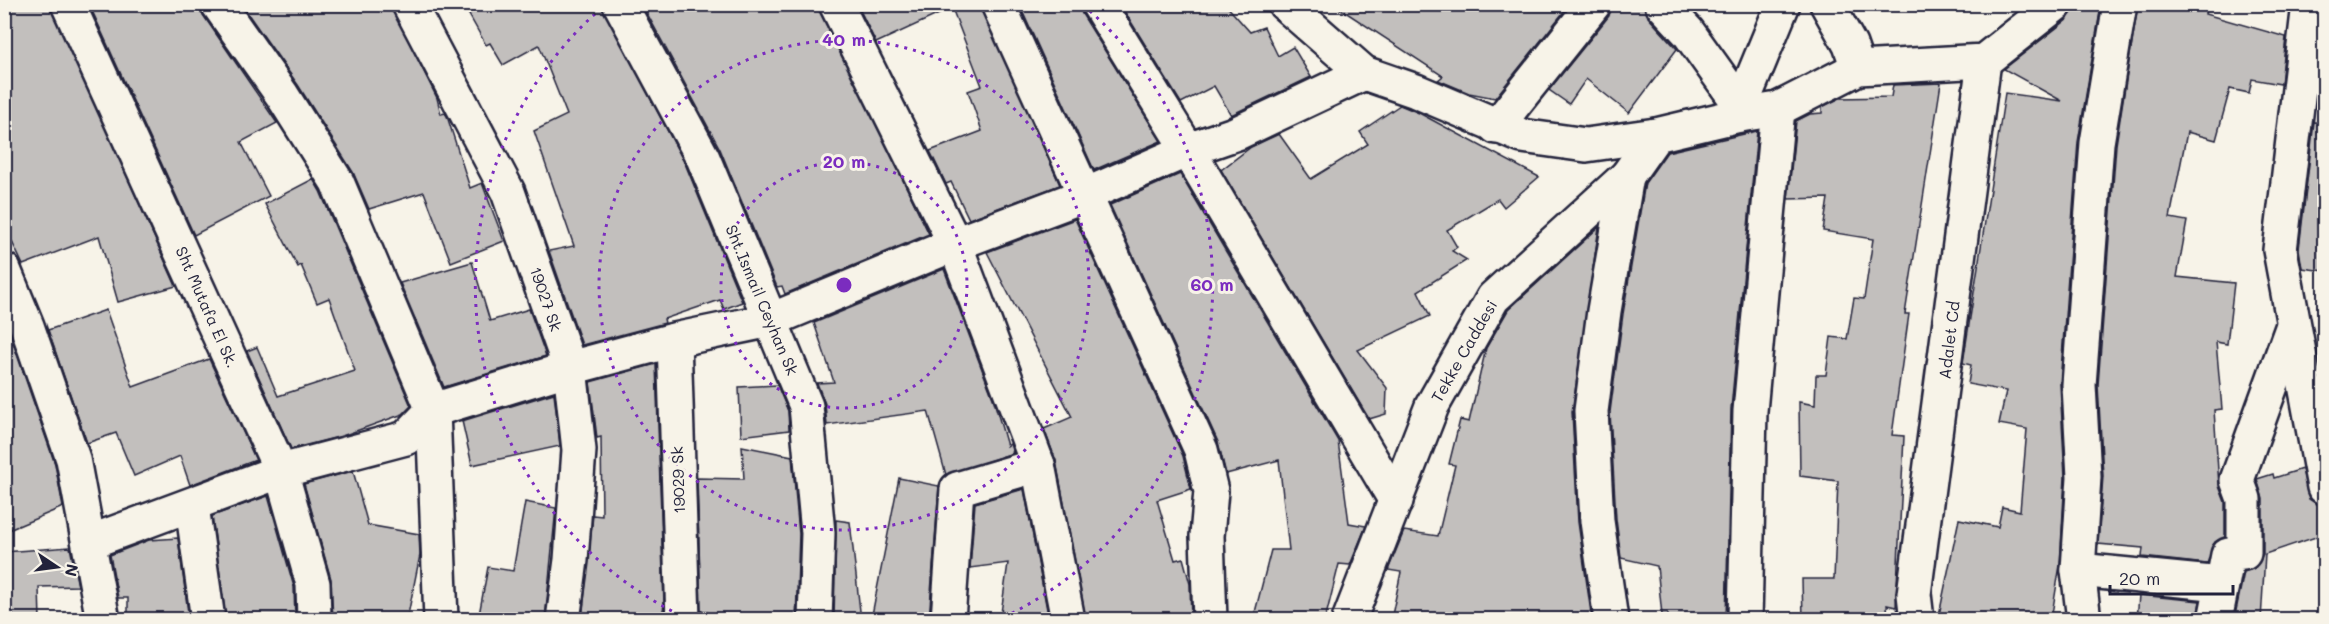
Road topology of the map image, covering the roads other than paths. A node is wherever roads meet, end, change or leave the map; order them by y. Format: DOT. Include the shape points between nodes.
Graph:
graph roads {
  1 [pos="68,4"];
  2 [pos="218,4"];
  3 [pos="409,4"];
  4 [pos="620,4"];
  5 [pos="836,4"];
  6 [pos="998,4"];
  7 [pos="1098,4"];
  8 [pos="1286,4"];
  9 [pos="1594,4"];
  10 [pos="1662,4"];
  11 [pos="1783,4"];
  12 [pos="1827,4"];
  13 [pos="2056,4"];
  14 [pos="2120,4"];
  15 [pos="2309,4"];
  16 [pos="1984,61"];
  17 [pos="1858,68"];
  18 [pos="1364,73"];
  19 [pos="1740,110"];
  20 [pos="1778,110"];
  21 [pos="1496,127"];
  22 [pos="1656,135"];
  23 [pos="1188,150"];
  24 [pos="1628,176"];
  25 [pos="1085,195"];
  26 [pos="955,244"];
  27 [pos="4,270"];
  28 [pos="771,320"];
  29 [pos="2294,323"];
  30 [pos="674,340"];
  31 [pos="570,368"];
  32 [pos="433,410"];
  33 [pos="1038,465"];
  34 [pos="281,471"];
  35 [pos="2325,487"];
  36 [pos="1396,501"];
  37 [pos="192,506"];
  38 [pos="90,542"];
  39 [pos="2078,570"];
  40 [pos="2222,584"];
  41 [pos="103,620"];
  42 [pos="208,620"];
  43 [pos="314,620"];
  44 [pos="441,620"];
  45 [pos="563,620"];
  46 [pos="682,620"];
  47 [pos="815,620"];
  48 [pos="948,620"];
  49 [pos="1068,620"];
  50 [pos="1210,620"];
  51 [pos="1349,620"];
  52 [pos="1611,620"];
  53 [pos="1745,620"];
  54 [pos="1917,620"];
  55 [pos="2084,620"];
  56 [pos="2216,620"];
  1 -- 34 [label="street, Sht Mutafa El Sk."];
  2 -- 32 [label="street" via="337,182"];
  3 -- 31 [label="street, 19027 Sk" via="508,192"];
  4 -- 28 [label="street, Sht.Ismail Ceyhan Sk" via="702,158"];
  5 -- 26 [label="street"];
  6 -- 25 [label="street"];
  7 -- 23 [label="street"];
  8 -- 18 [label="street"];
  9 -- 21 [label="street"];
  10 -- 19 [label="street" via="1688,32"];
  11 -- 19 [label="street"];
  12 -- 17 [label="street"];
  13 -- 16 [label="street"];
  14 -- 39 [label="street" via="2097,143 2079,385 2084,477"];
  15 -- 29 [label="street" via="2280,250"];
  16 -- 17 [label="street"];
  16 -- 54 [label="street, Adalet Cd" via="1914,594"];
  17 -- 20 [label="street"];
  18 -- 21 [label="street" via="1416,91"];
  18 -- 23 [label="street" via="1237,134"];
  19 -- 20 [label="street"];
  19 -- 22 [label="street"];
  20 -- 53 [label="street" via="1750,411"];
  21 -- 22 [label="street" via="1522,136 1586,145"];
  22 -- 24 [label="street, Tekke Caddesi"];
  23 -- 25 [label="street"];
  23 -- 36 [label="street"];
  24 -- 36 [label="street, Tekke Caddesi" via="1492,298 1432,406"];
  24 -- 52 [label="street" via="1604,311 1592,411 1597,521"];
  25 -- 26 [label="street"];
  25 -- 50 [label="street" via="1201,450 1211,491 1207,536"];
  26 -- 28 [label="street"];
  26 -- 33 [label="street"];
  27 -- 38 [label="street" via="73,459"];
  28 -- 30 [label="street"];
  28 -- 47 [label="street, Sht.Ismail Ceyhan Sk" via="806,406 818,533"];
  29 -- 35 [label="street"];
  29 -- 40 [label="street" via="2237,480 2244,499 2244,553 2228,555"];
  30 -- 31 [label="street"];
  30 -- 46 [label="street, 19029 Sk"];
  31 -- 32 [label="street"];
  31 -- 45 [label="street, 19027 Sk" via="579,450"];
  32 -- 34 [label="street" via="406,438"];
  32 -- 44 [label="street"];
  33 -- 48 [label="street" via="957,489"];
  33 -- 49 [label="street"];
  34 -- 37 [label="street"];
  34 -- 43 [label="street, Sht Mutafa El Sk." via="313,585"];
  36 -- 51 [label="street, Tekke Caddesi"];
  37 -- 38 [label="street"];
  37 -- 42 [label="street"];
  38 -- 41 [label="street"];
  39 -- 40 [label="street"];
  39 -- 55 [label="street"];
  40 -- 56 [label="street"];
}
